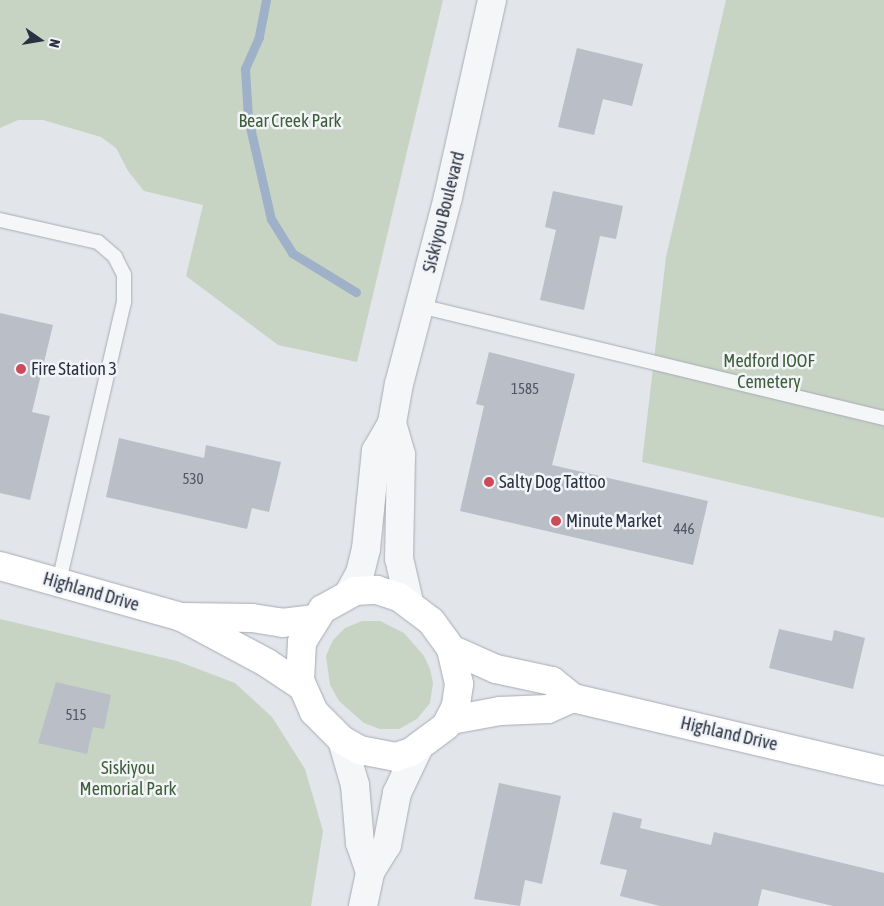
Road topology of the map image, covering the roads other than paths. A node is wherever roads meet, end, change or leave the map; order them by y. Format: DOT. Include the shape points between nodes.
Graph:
graph roads {
  1 [pos="492,0"];
  2 [pos="0,220"];
  3 [pos="420,306"];
  4 [pos="884,418"];
  5 [pos="392,423"];
  6 [pos="0,566"];
  7 [pos="59,581"];
  8 [pos="349,594"];
  9 [pos="408,602"];
  10 [pos="181,617"];
  11 [pos="315,619"];
  12 [pos="451,649"];
  13 [pos="303,687"];
  14 [pos="573,698"];
  15 [pos="451,720"];
  16 [pos="342,740"];
  17 [pos="418,747"];
  18 [pos="884,771"];
  19 [pos="370,872"];
  20 [pos="363,906"];
  1 -- 3 [label="street, Siskiyou Boulevard"];
  2 -- 7 [label="lane" via="98,242 115,257 124,275 124,302"];
  3 -- 4 [label="lane"];
  3 -- 5 [label="street, Siskiyou Boulevard"];
  5 -- 8 [label="street, Siskiyou Boulevard" via="376,452 366,550 360,573"];
  5 -- 9 [label="street, Siskiyou Boulevard" via="401,455 399,558"];
  6 -- 7 [label="main road, Highland Drive"];
  7 -- 10 [label="main road, Highland Drive"];
  8 -- 9 [label="main road" via="377,590"];
  8 -- 11 [label="main road" via="323,609"];
  9 -- 12 [label="main road" via="431,621"];
  10 -- 11 [label="main road, Highland Drive" via="252,618 282,623"];
  10 -- 13 [label="main road, Highland Drive" via="267,663"];
  11 -- 13 [label="main road" via="302,642"];
  12 -- 14 [label="main road, Highland Drive" via="496,669 552,681"];
  12 -- 15 [label="main road" via="459,684"];
  13 -- 16 [label="main road" via="314,712"];
  14 -- 15 [label="main road" via="548,709 500,710"];
  14 -- 18 [label="main road, Highland Drive"];
  15 -- 17 [label="main road"];
  16 -- 17 [label="main road" via="360,750 396,757"];
  16 -- 19 [label="street" via="355,785 360,843"];
  17 -- 19 [label="street" via="397,793 387,845"];
  19 -- 20 [label="street"];
}
